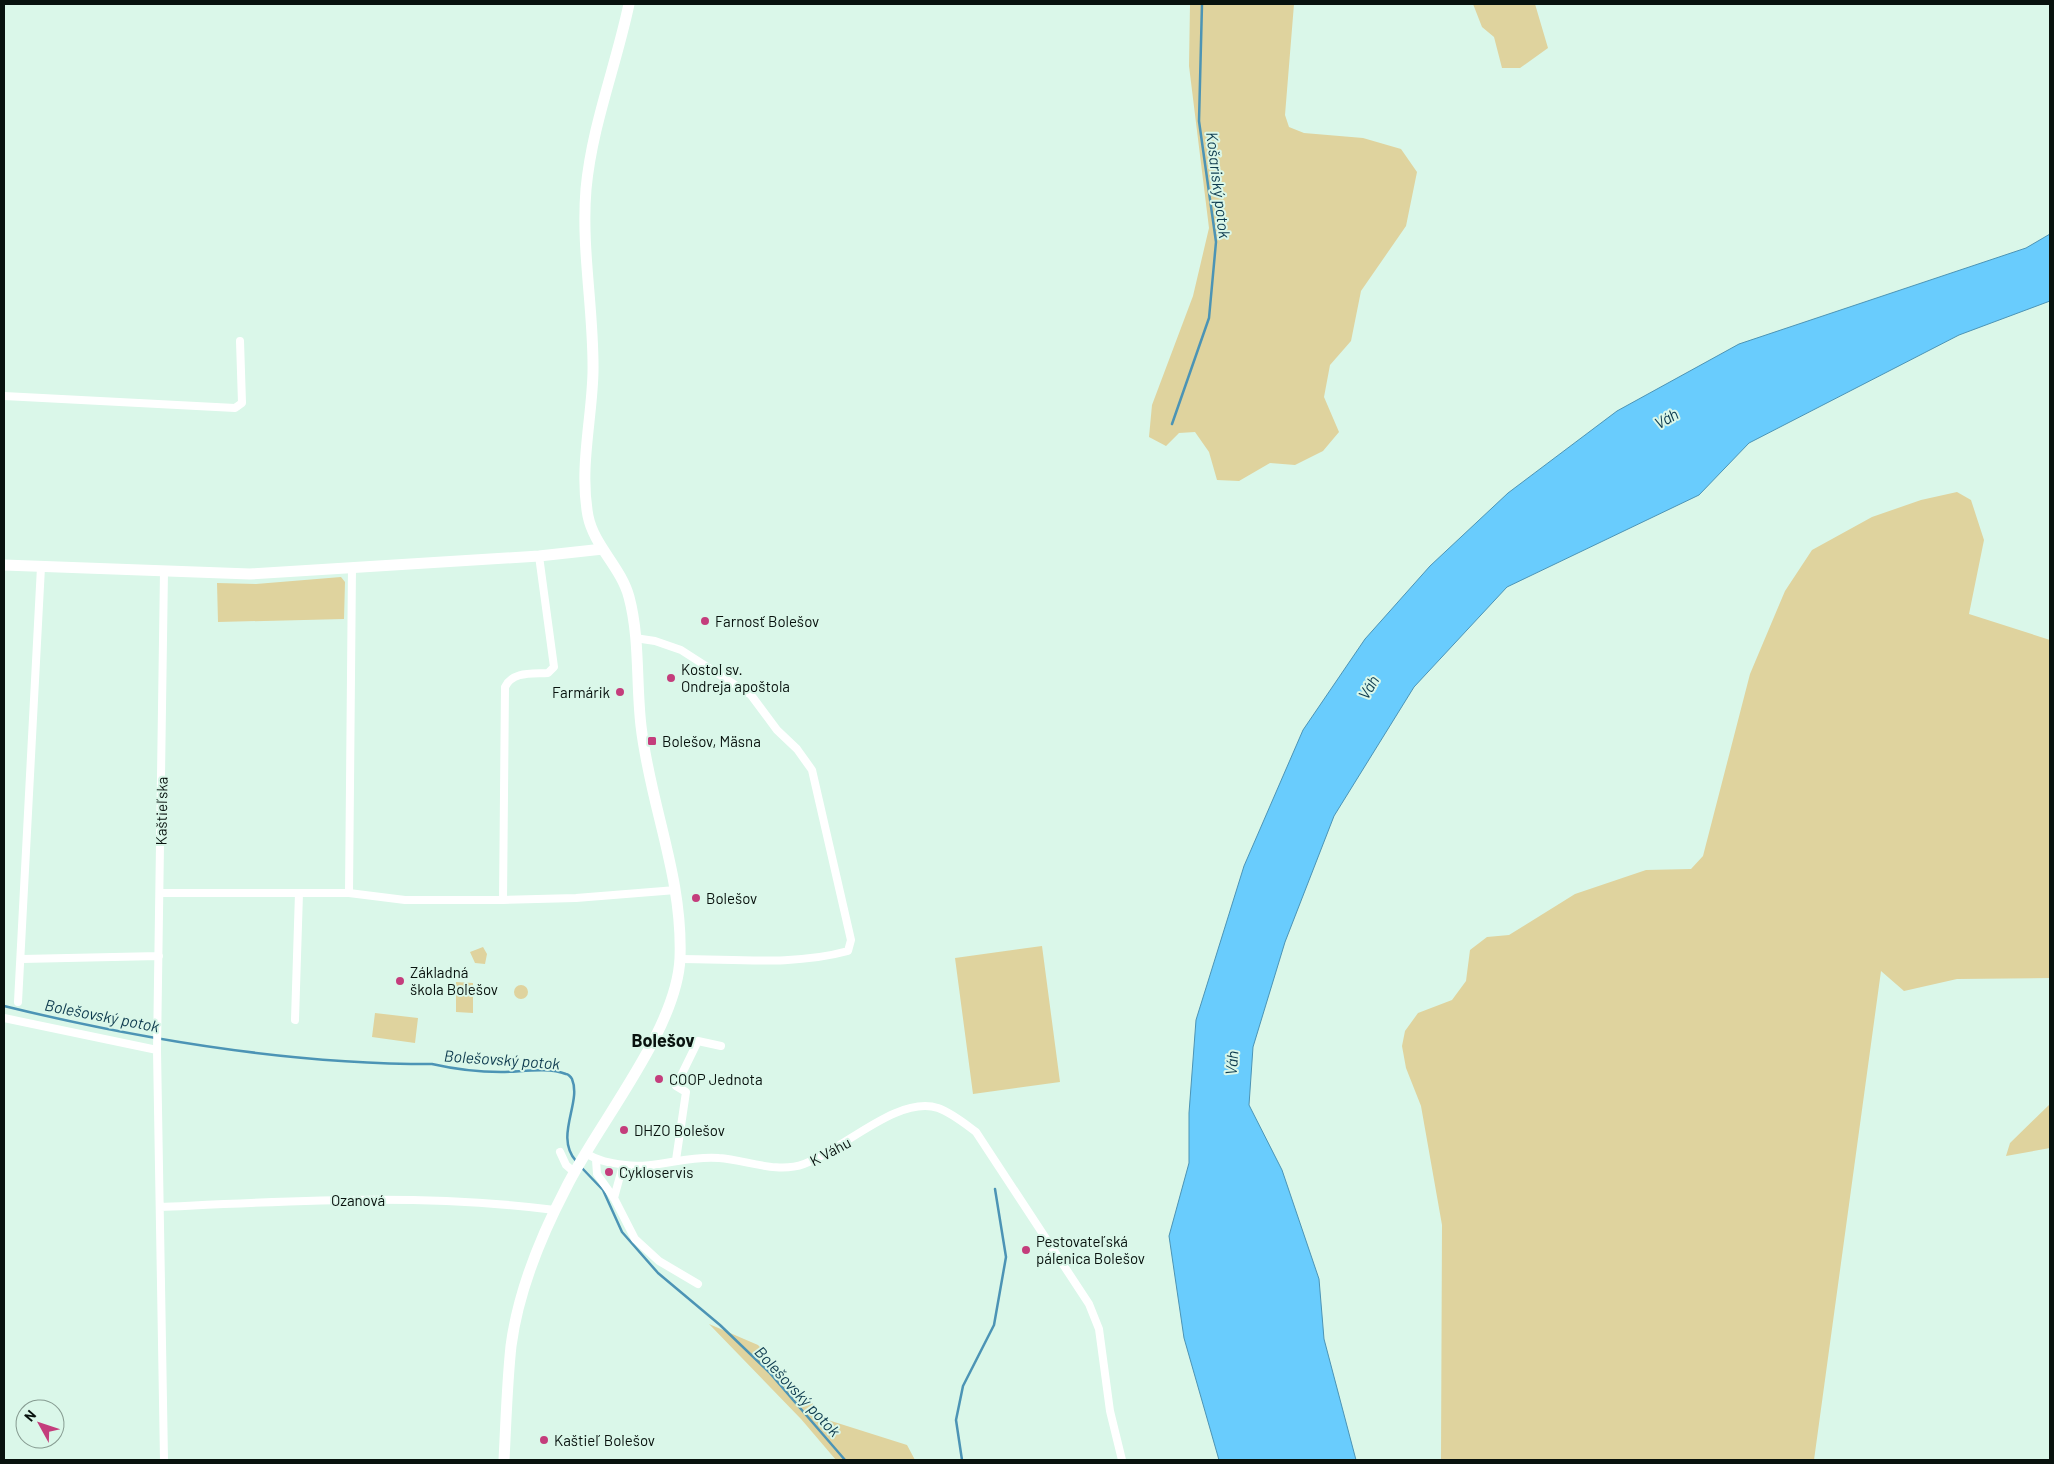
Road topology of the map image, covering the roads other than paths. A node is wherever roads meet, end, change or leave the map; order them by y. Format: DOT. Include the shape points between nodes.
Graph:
graph roads {
  1 [pos="629,4"];
  2 [pos="240,341"];
  3 [pos="4,396"];
  4 [pos="603,549"];
  5 [pos="538,556"];
  6 [pos="4,565"];
  7 [pos="40,567"];
  8 [pos="352,567"];
  9 [pos="164,571"];
  10 [pos="635,638"];
  11 [pos="676,890"];
  12 [pos="160,893"];
  13 [pos="299,893"];
  14 [pos="349,893"];
  15 [pos="503,900"];
  16 [pos="159,956"];
  17 [pos="22,958"];
  18 [pos="680,960"];
  19 [pos="18,1002"];
  20 [pos="4,1018"];
  21 [pos="295,1020"];
  22 [pos="722,1046"];
  23 [pos="157,1050"];
  24 [pos="560,1152"];
  25 [pos="596,1160"];
  26 [pos="676,1160"];
  27 [pos="580,1162"];
  28 [pos="623,1165"];
  29 [pos="614,1198"];
  30 [pos="160,1207"];
  31 [pos="555,1210"];
  32 [pos="698,1284"];
  33 [pos="164,1460"];
  34 [pos="504,1460"];
  35 [pos="1122,1460"];
  1 -- 4 [label="main road" via="592,141 585,209 593,357 586,503 590,525"];
  2 -- 3 [label="street" via="242,403 235,408"];
  4 -- 5 [label="main road"];
  4 -- 10 [label="main road" via="626,586"];
  5 -- 8 [label="main road"];
  5 -- 15 [label="street" via="554,667 548,673 514,675 504,687"];
  6 -- 7 [label="main road"];
  7 -- 9 [label="main road"];
  7 -- 17 [label="street"];
  8 -- 9 [label="main road" via="250,574"];
  8 -- 14 [label="street"];
  9 -- 12 [label="street, Kaštieľska"];
  10 -- 11 [label="main road" via="641,727"];
  10 -- 18 [label="street" via="655,640 680,650 751,695 777,730 797,748 812,770 850,940 848,951 820,958 790,961"];
  11 -- 15 [label="street"];
  11 -- 18 [label="main road"];
  12 -- 13 [label="street"];
  12 -- 16 [label="street, Kaštieľska"];
  13 -- 14 [label="street"];
  13 -- 21 [label="street"];
  14 -- 15 [label="street" via="405,900"];
  16 -- 17 [label="street"];
  16 -- 23 [label="street, Kaštieľska"];
  17 -- 19 [label="street"];
  18 -- 27 [label="main road" via="660,1025"];
  20 -- 23 [label="street"];
  22 -- 26 [label="street" via="698,1042 676,1086 686,1092"];
  23 -- 30 [label="street"];
  24 -- 27 [label="street" via="566,1165"];
  25 -- 27 [label="street, K Váhu"];
  25 -- 28 [label="street, K Váhu"];
  25 -- 29 [label="street" via="597,1174"];
  26 -- 28 [label="street, K Váhu" via="641,1166"];
  26 -- 35 [label="street, K Váhu" via="720,1158 782,1168 804,1165 895,1114 924,1106 937,1108 965,1123 976,1132 1004,1171 1094,1317 1102,1344 1110,1411"];
  27 -- 31 [label="main road"];
  28 -- 29 [label="street"];
  29 -- 32 [label="street" via="635,1239 659,1261"];
  30 -- 31 [label="street, Ozanová" via="327,1200 494,1203"];
  30 -- 33 [label="street"];
  31 -- 34 [label="main road" via="526,1287 512,1344"];
}
